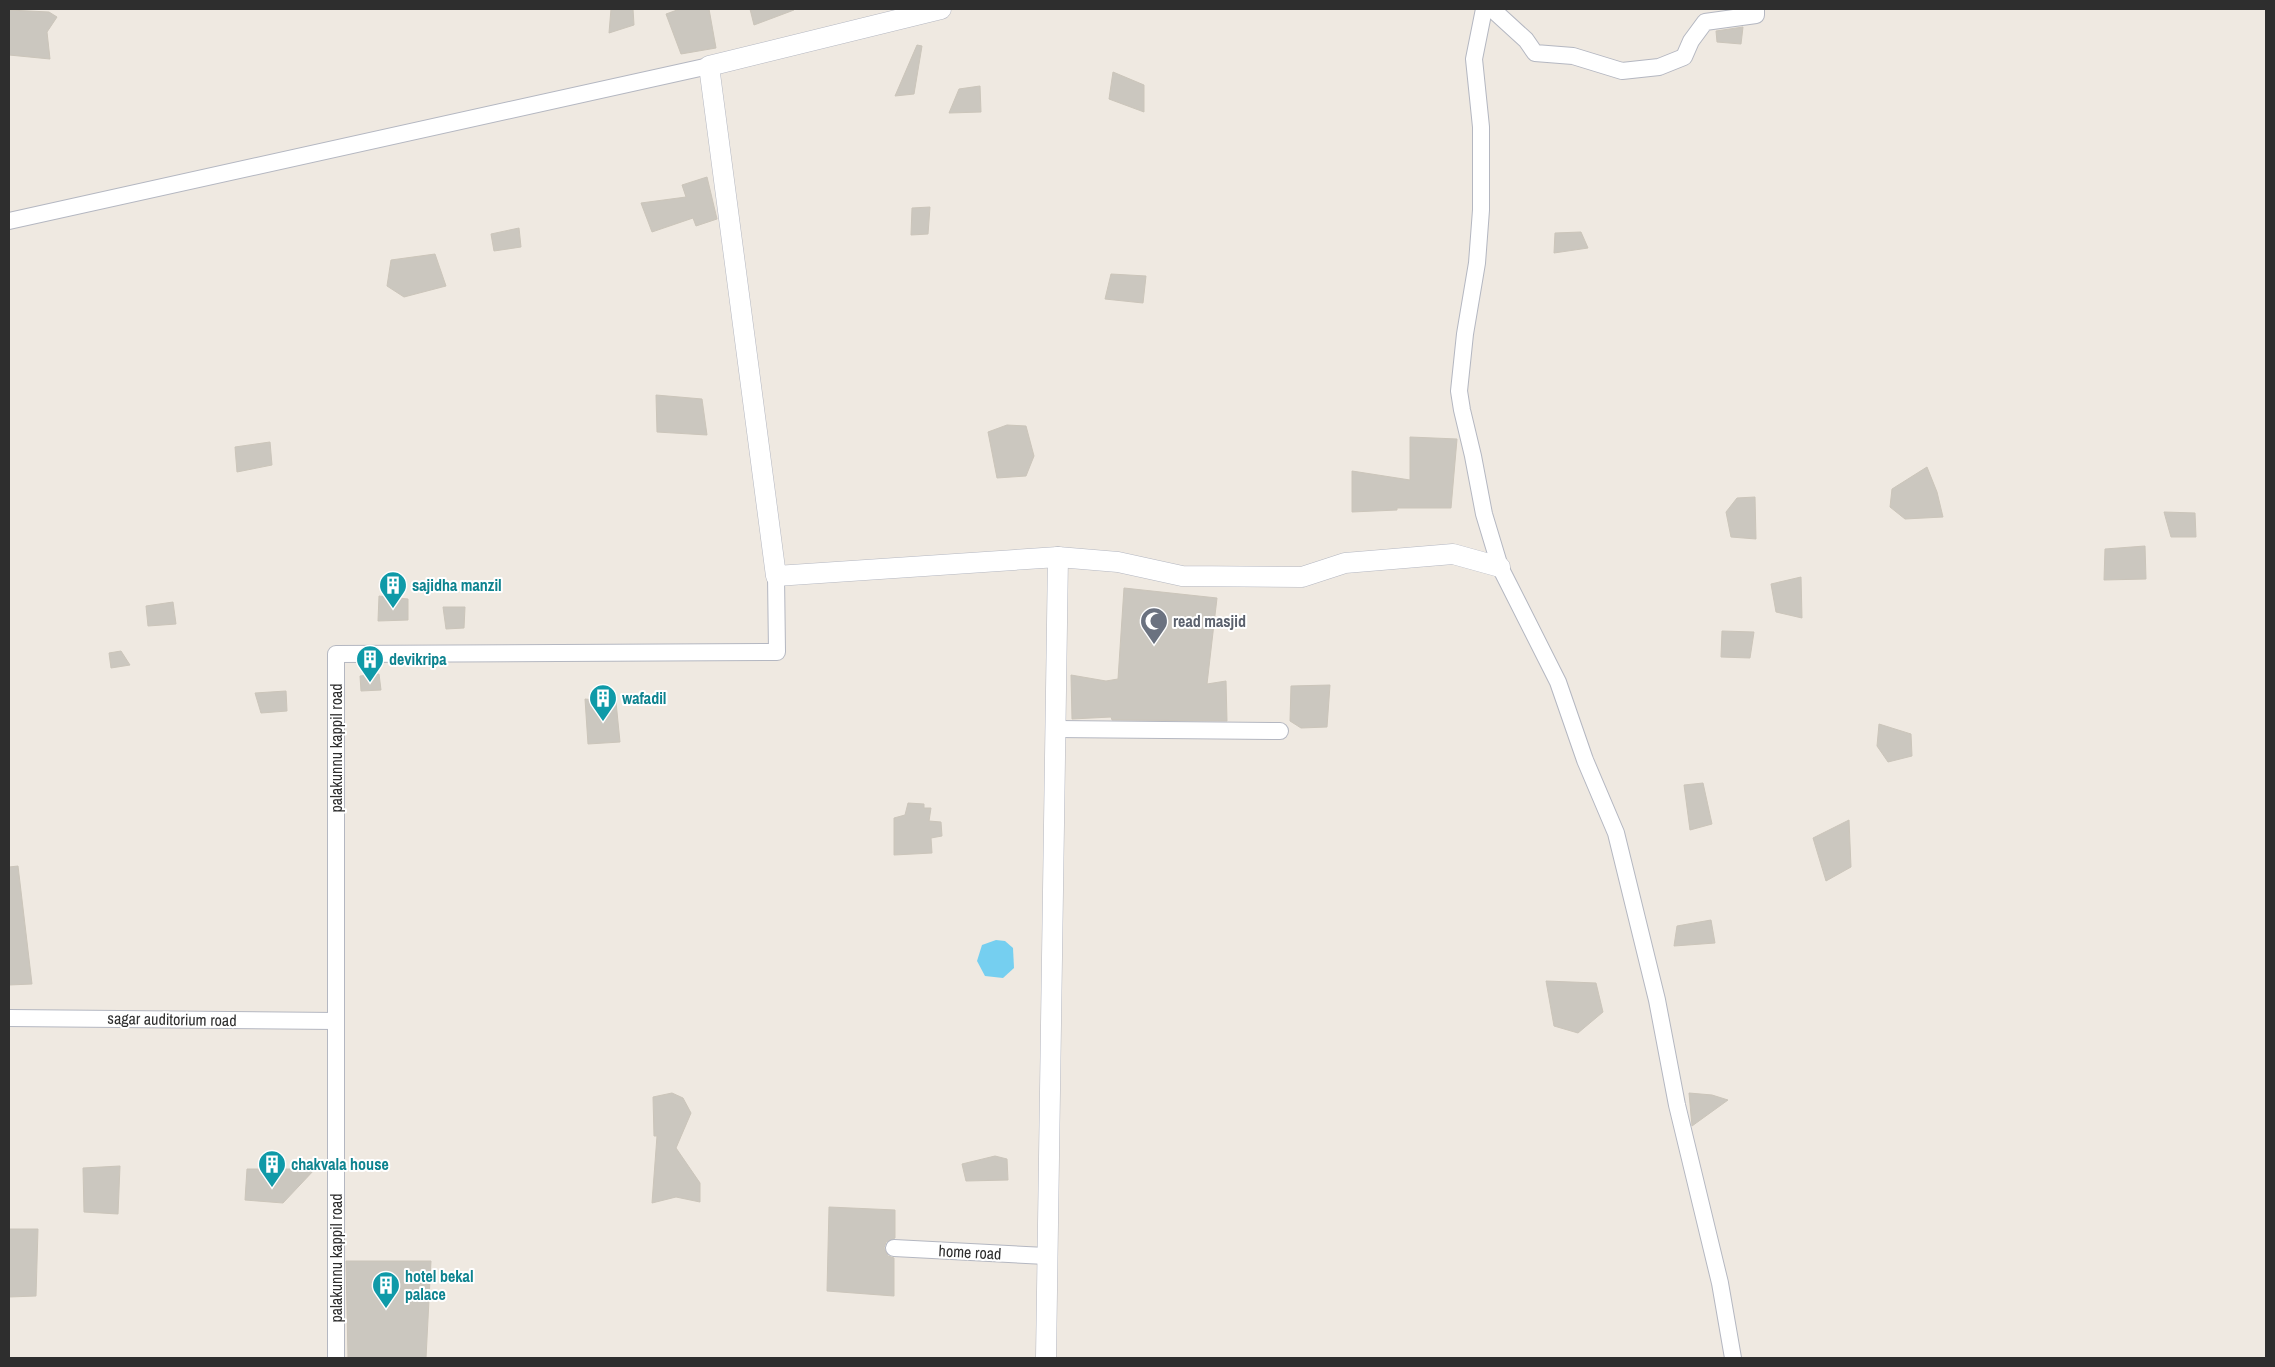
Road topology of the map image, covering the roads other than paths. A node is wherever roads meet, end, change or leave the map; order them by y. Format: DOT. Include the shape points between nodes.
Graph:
graph roads {
  1 [pos="941,9"];
  2 [pos="1484,9"];
  3 [pos="1492,9"];
  4 [pos="1756,9"];
  5 [pos="709,66"];
  6 [pos="9,221"];
  7 [pos="1058,557"];
  8 [pos="1500,567"];
  9 [pos="776,576"];
  10 [pos="1056,729"];
  11 [pos="1280,730"];
  12 [pos="9,1018"];
  13 [pos="336,1021"];
  14 [pos="894,1248"];
  15 [pos="1046,1256"];
  16 [pos="336,1358"];
  17 [pos="1046,1358"];
  18 [pos="1732,1358"];
  1 -- 5 [label="street"];
  2 -- 8 [label="street" via="1474,59 1481,127 1477,263 1459,391 1484,514"];
  3 -- 4 [label="street" via="1536,53 1573,56 1622,71 1658,67 1684,57 1705,22 1756,14"];
  5 -- 6 [label="street"];
  5 -- 9 [label="street"];
  7 -- 8 [label="street" via="1118,562 1182,576 1302,577 1345,563 1453,554"];
  7 -- 9 [label="street"];
  7 -- 10 [label="street"];
  8 -- 18 [label="street" via="1558,682 1585,760 1616,834 1720,1283"];
  9 -- 13 [label="street, palakunnu kappil road" via="777,652 336,654"];
  10 -- 11 [label="street"];
  10 -- 15 [label="street"];
  12 -- 13 [label="street, sagar auditorium road"];
  13 -- 16 [label="street, palakunnu kappil road"];
  14 -- 15 [label="street, home road"];
  15 -- 17 [label="street"];
}
